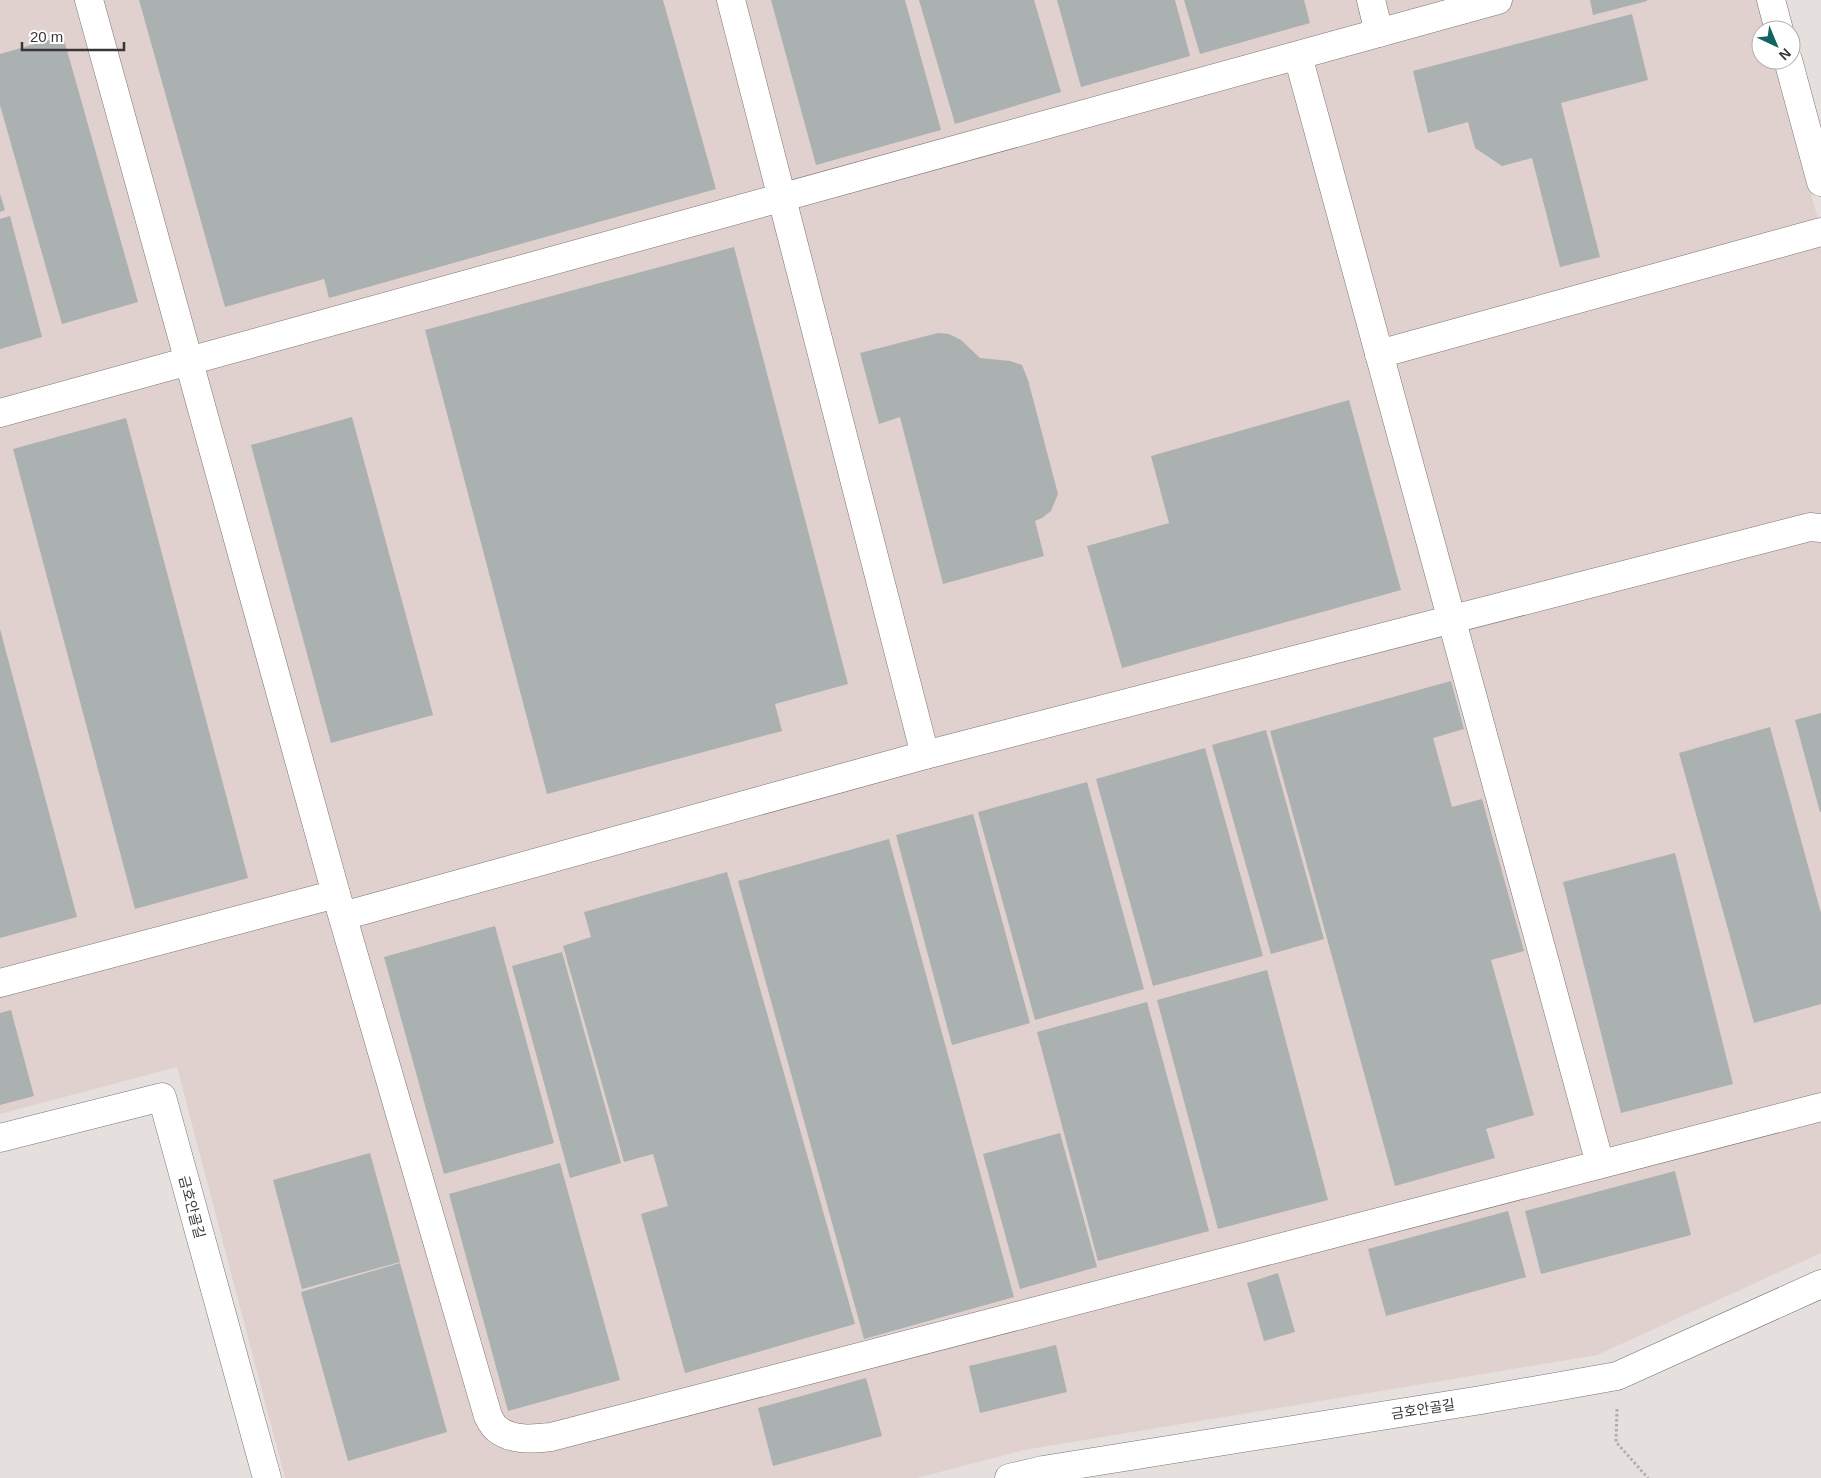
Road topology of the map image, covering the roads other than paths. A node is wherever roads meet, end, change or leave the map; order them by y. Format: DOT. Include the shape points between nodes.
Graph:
graph roads {
  1 [pos="89,0"];
  2 [pos="730,0"];
  3 [pos="1371,0"];
  4 [pos="1498,0"];
  5 [pos="1771,0"];
  6 [pos="1776,20"];
  7 [pos="1379,33"];
  8 [pos="1298,56"];
  9 [pos="1791,70"];
  10 [pos="1821,182"];
  11 [pos="781,199"];
  12 [pos="1821,232"];
  13 [pos="1380,354"];
  14 [pos="189,361"];
  15 [pos="0,413"];
  16 [pos="1821,528"];
  17 [pos="1452,620"];
  18 [pos="925,755"];
  19 [pos="340,905"];
  20 [pos="0,983"];
  21 [pos="1821,1107"];
  22 [pos="0,1138"];
  23 [pos="1600,1164"];
  24 [pos="1821,1284"];
  25 [pos="267,1478"];
  26 [pos="1009,1478"];
  1 -- 14 [label="street"];
  2 -- 11 [label="street"];
  3 -- 7 [label="street"];
  4 -- 7 [label="street"];
  5 -- 6 [label="street"];
  7 -- 8 [label="street"];
  8 -- 11 [label="street"];
  8 -- 13 [label="street"];
  9 -- 10 [label="street"];
  11 -- 14 [label="street"];
  11 -- 18 [label="street"];
  12 -- 13 [label="street"];
  13 -- 17 [label="street"];
  14 -- 15 [label="street"];
  14 -- 19 [label="street"];
  16 -- 17 [label="street" via="1810,527"];
  17 -- 18 [label="street"];
  17 -- 23 [label="street"];
  18 -- 19 [label="street"];
  19 -- 20 [label="street"];
  19 -- 23 [label="street" via="488,1416 496,1429 512,1437 530,1440 551,1437"];
  21 -- 23 [label="street"];
  22 -- 25 [label="street, 금호안골길" via="162,1097"];
  24 -- 26 [label="street, 금호안골길" via="1617,1376"];
}
